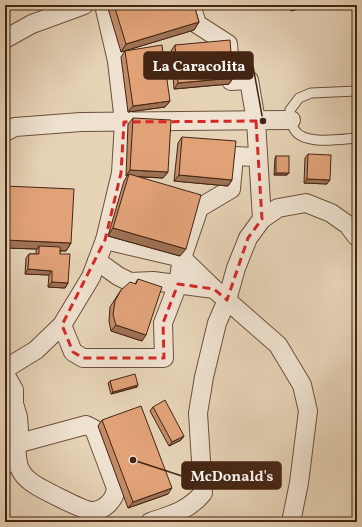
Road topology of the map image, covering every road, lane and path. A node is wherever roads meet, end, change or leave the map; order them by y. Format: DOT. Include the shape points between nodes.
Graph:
graph roads {
  1 [pos="84,5"];
  2 [pos="104,5"];
  3 [pos="190,5"];
  4 [pos="5,39"];
  5 [pos="357,91"];
  6 [pos="256,120"];
  7 [pos="291,120"];
  8 [pos="124,122"];
  9 [pos="5,132"];
  10 [pos="357,138"];
  11 [pos="258,158"];
  12 [pos="262,219"];
  13 [pos="357,238"];
  14 [pos="105,240"];
  15 [pos="182,258"];
  16 [pos="97,261"];
  17 [pos="178,284"];
  18 [pos="214,289"];
  19 [pos="227,300"];
  20 [pos="62,325"];
  21 [pos="5,369"];
  22 [pos="5,374"];
  23 [pos="16,444"];
  24 [pos="5,465"];
  25 [pos="90,517"];
  26 [pos="150,522"];
  27 [pos="291,522"];
  1 -- 4 [label="street" via="32,24"];
  2 -- 8 [label="street" via="117,61"];
  3 -- 6 [label="street" via="197,24 228,44 231,81 249,80"];
  5 -- 7 [label="lane" via="311,93 299,98 290,110"];
  6 -- 7 [label="street"];
  6 -- 8 [label="street"];
  6 -- 11 [label="street"];
  7 -- 10 [label="lane" via="294,130 312,140"];
  8 -- 9 [label="street" via="15,127"];
  8 -- 14 [label="street" via="121,173"];
  11 -- 12 [label="street"];
  11 -- 15 [label="street" via="234,156 231,189 199,208"];
  12 -- 13 [label="street" via="278,208 306,203 331,213 348,225"];
  12 -- 19 [label="street" via="248,238"];
  14 -- 15 [label="street"];
  14 -- 16 [label="street"];
  15 -- 17 [label="street"];
  15 -- 18 [label="street"];
  16 -- 17 [label="street" via="130,282"];
  16 -- 20 [label="street"];
  17 -- 18 [label="street"];
  17 -- 20 [label="street" via="163,323 164,358 83,358 73,352"];
  18 -- 19 [label="street"];
  19 -- 26 [label="street" via="217,323 198,413 203,493 185,510"];
  19 -- 27 [label="street" via="278,345 302,385 308,411"];
  20 -- 21 [label="street" via="36,350"];
  22 -- 23 [label="street" via="14,390 19,430"];
  23 -- 24 [label="street"];
  23 -- 25 [label="street" via="18,464 30,482"];
  23 -- 25 [label="street" via="86,426 94,429 116,488 110,502"];
}
